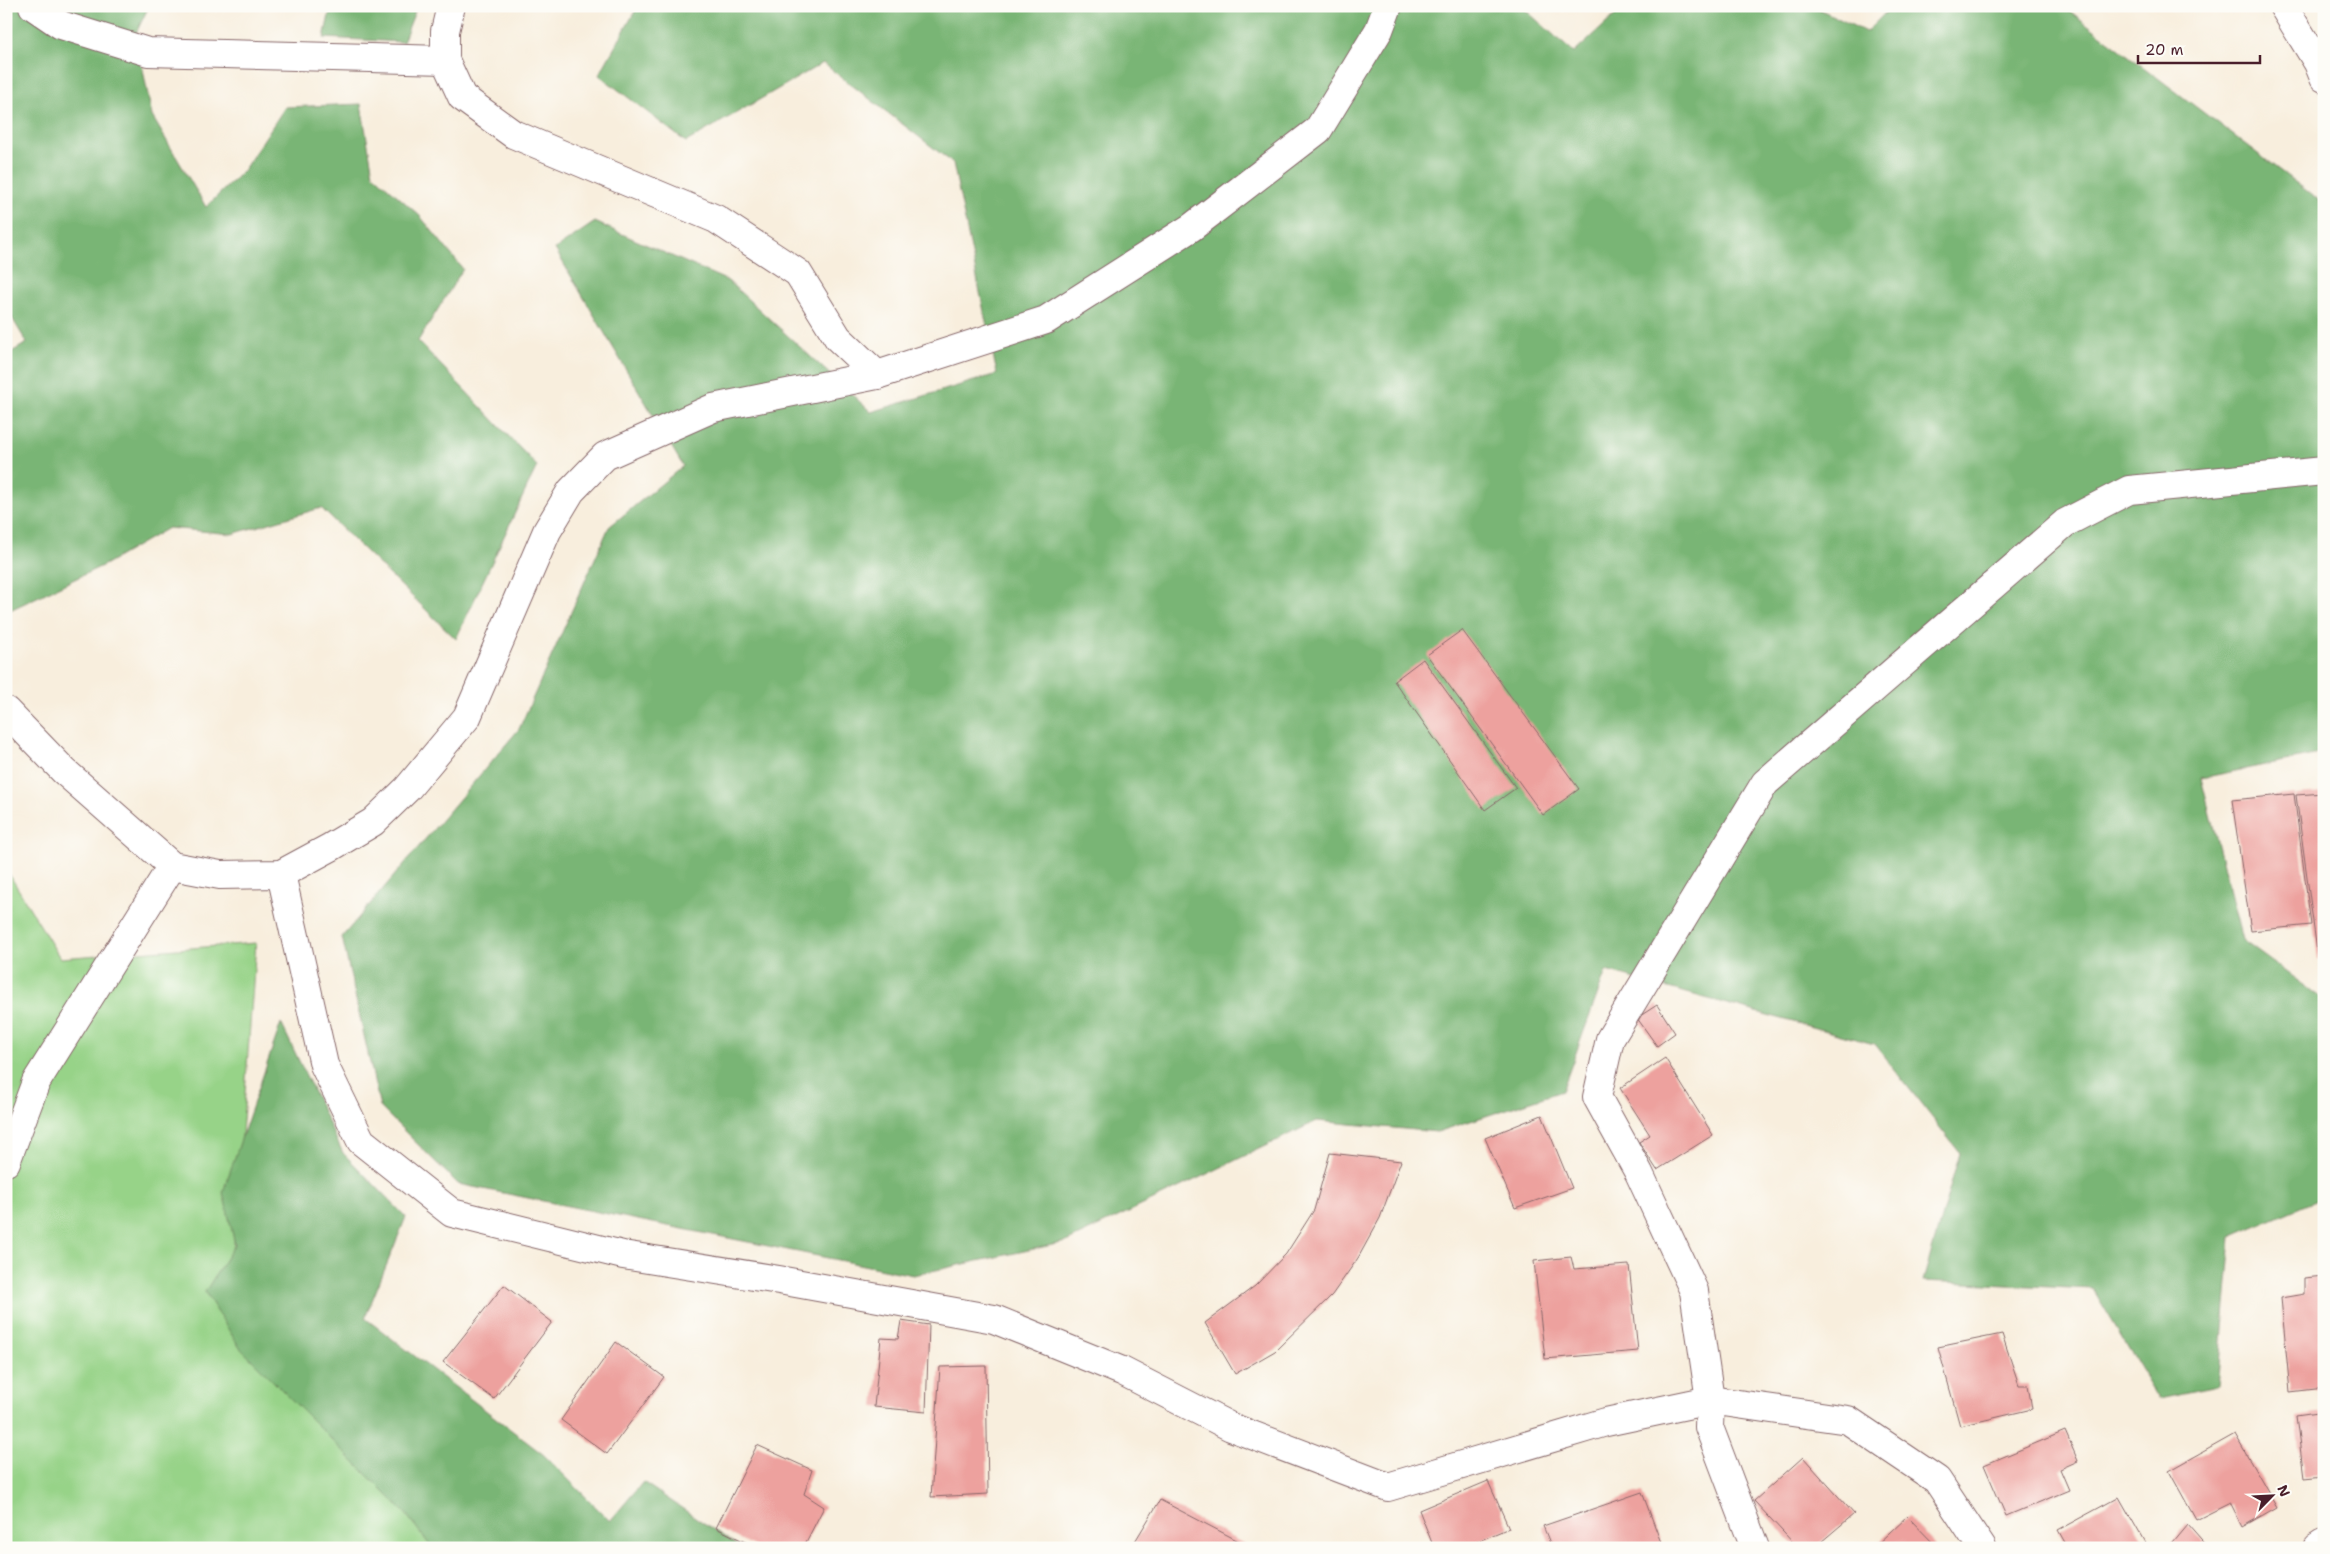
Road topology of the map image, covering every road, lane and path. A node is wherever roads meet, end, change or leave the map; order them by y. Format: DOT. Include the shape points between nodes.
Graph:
graph roads {
  1 [pos="33,6"];
  2 [pos="451,6"];
  3 [pos="1388,6"];
  4 [pos="2283,6"];
  5 [pos="446,60"];
  6 [pos="2324,78"];
  7 [pos="877,375"];
  8 [pos="2324,471"];
  9 [pos="6,710"];
  10 [pos="172,866"];
  11 [pos="281,874"];
  12 [pos="6,1162"];
  13 [pos="1710,1400"];
  14 [pos="2324,1544"];
  15 [pos="1755,1548"];
  16 [pos="1982,1548"];
  17 [pos="2318,1548"];
  1 -- 5 [label="street" via="60,26 148,52"];
  2 -- 5 [label="street" via="445,31"];
  3 -- 7 [label="street" via="1379,30 1318,130 1192,227 1046,320"];
  4 -- 6 [label="street"];
  5 -- 7 [label="street" via="462,97 513,134 716,219 798,273 838,338"];
  7 -- 11 [label="street" via="713,408 605,456 571,491 547,531 467,718 407,789 373,822"];
  8 -- 13 [label="street" via="2129,490 2065,523 1766,783 1610,1039 1597,1097 1639,1173 1694,1291"];
  9 -- 10 [label="street" via="64,772"];
  10 -- 11 [label="street" via="220,876"];
  10 -- 12 [label="street" via="36,1082"];
  11 -- 13 [label="street" via="324,1065 361,1141 452,1213 623,1255 994,1319 1122,1371 1230,1427 1388,1487 1606,1422"];
  13 -- 15 [label="street" via="1710,1427"];
  13 -- 16 [label="street" via="1848,1420 1937,1480"];
  14 -- 17 [label="street"];
}
